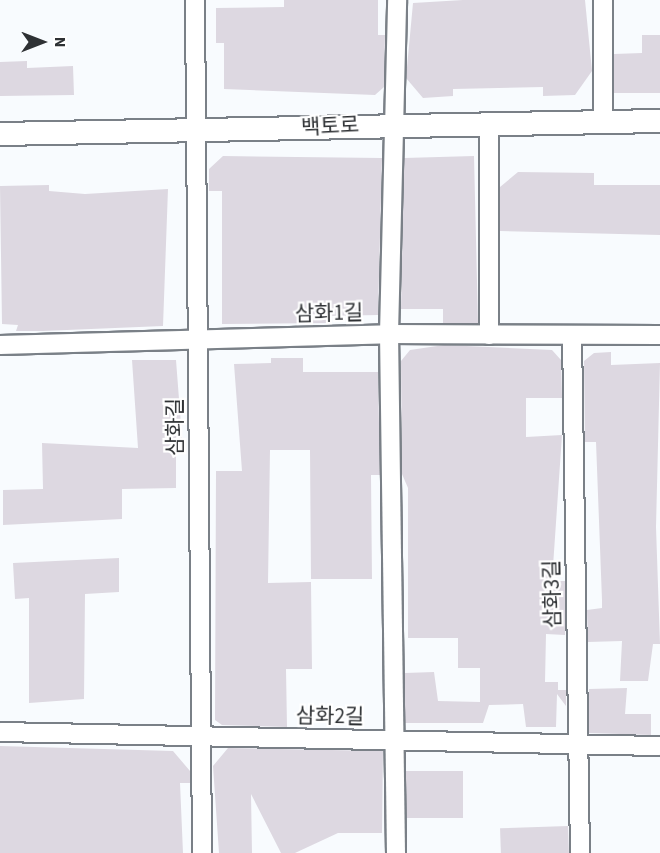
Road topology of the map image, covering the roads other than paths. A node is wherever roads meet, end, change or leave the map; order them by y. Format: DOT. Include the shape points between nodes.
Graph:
graph roads {
  1 [pos="195,0"];
  2 [pos="397,0"];
  3 [pos="603,0"];
  4 [pos="603,121"];
  5 [pos="660,121"];
  6 [pos="396,122"];
  7 [pos="489,122"];
  8 [pos="196,133"];
  9 [pos="0,134"];
  10 [pos="389,334"];
  11 [pos="489,335"];
  12 [pos="572,335"];
  13 [pos="660,335"];
  14 [pos="197,338"];
  15 [pos="0,345"];
  16 [pos="0,732"];
  17 [pos="198,736"];
  18 [pos="396,740"];
  19 [pos="660,746"];
  20 [pos="576,747"];
  21 [pos="202,853"];
  22 [pos="396,853"];
  23 [pos="580,853"];
  1 -- 8 [label="street, 삼화길"];
  2 -- 6 [label="street"];
  3 -- 4 [label="street"];
  4 -- 5 [label="street, 백토로"];
  4 -- 7 [label="street, 백토로"];
  6 -- 7 [label="street, 백토로"];
  6 -- 8 [label="street, 백토로"];
  6 -- 10 [label="street"];
  7 -- 11 [label="street"];
  8 -- 9 [label="street, 백토로"];
  8 -- 14 [label="street, 삼화길"];
  10 -- 11 [label="street, 삼화1길"];
  10 -- 14 [label="street, 삼화1길"];
  10 -- 18 [label="street"];
  11 -- 12 [label="street, 삼화1길"];
  12 -- 13 [label="street, 삼화1길"];
  12 -- 20 [label="street, 삼화3길"];
  14 -- 15 [label="street, 삼화1길"];
  14 -- 17 [label="street, 삼화길"];
  16 -- 17 [label="street, 삼화2길"];
  17 -- 18 [label="street, 삼화2길"];
  17 -- 21 [label="street, 삼화길"];
  18 -- 20 [label="street, 삼화2길"];
  18 -- 22 [label="street"];
  19 -- 20 [label="street, 삼화2길"];
  20 -- 23 [label="street, 삼화3길"];
}
